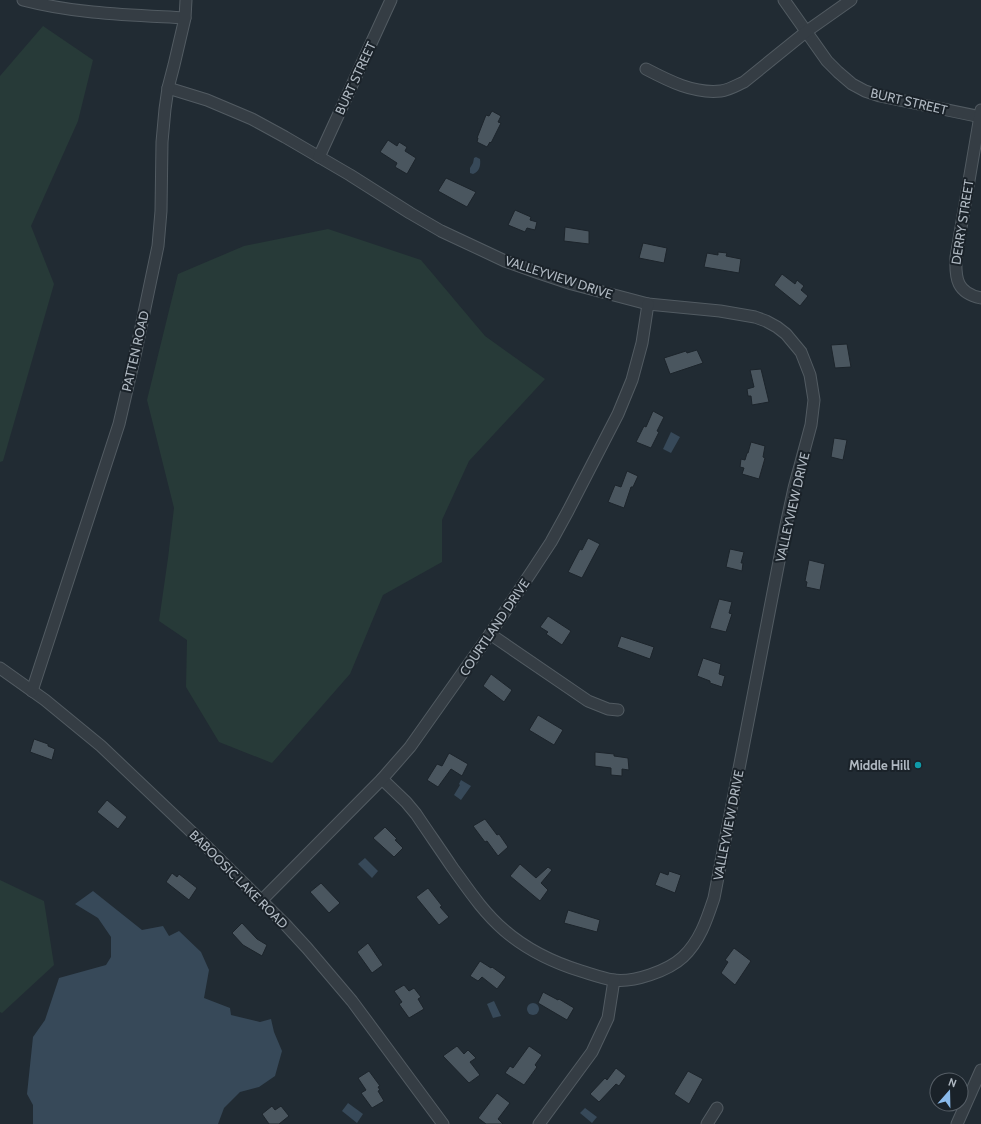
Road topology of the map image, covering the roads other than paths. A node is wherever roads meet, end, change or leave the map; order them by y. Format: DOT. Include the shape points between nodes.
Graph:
graph roads {
  1 [pos="23,0"];
  2 [pos="186,0"];
  3 [pos="391,0"];
  4 [pos="784,0"];
  5 [pos="852,0"];
  6 [pos="185,18"];
  7 [pos="807,32"];
  8 [pos="646,69"];
  9 [pos="168,88"];
  10 [pos="980,114"];
  11 [pos="319,157"];
  12 [pos="981,298"];
  13 [pos="648,304"];
  14 [pos="490,634"];
  15 [pos="0,668"];
  16 [pos="32,691"];
  17 [pos="618,710"];
  18 [pos="382,780"];
  19 [pos="261,901"];
  20 [pos="614,980"];
  21 [pos="981,1070"];
  22 [pos="717,1108"];
  23 [pos="443,1124"];
  24 [pos="539,1124"];
  25 [pos="707,1124"];
  26 [pos="957,1124"];
  1 -- 6 [label="street" via="64,9"];
  2 -- 6 [label="street, PATTEN ROAD"];
  3 -- 11 [label="street, BURT STREET"];
  4 -- 7 [label="street, BURT STREET"];
  5 -- 7 [label="street"];
  6 -- 9 [label="street, PATTEN ROAD"];
  7 -- 8 [label="street" via="744,82 721,91 686,87"];
  7 -- 10 [label="street, BURT STREET" via="831,64 852,84 865,91"];
  9 -- 11 [label="street, VALLEYVIEW DRIVE" via="207,100 252,119"];
  9 -- 16 [label="street, PATTEN ROAD" via="162,142 162,211 158,246 119,424"];
  10 -- 12 [label="street, DERRY STREET" via="955,273 960,288"];
  11 -- 13 [label="street, VALLEYVIEW DRIVE" via="410,213 473,246 539,273"];
  13 -- 14 [label="street, COURTLAND DRIVE" via="642,343 632,380 618,414 551,542"];
  13 -- 20 [label="street, VALLEYVIEW DRIVE" via="755,317 776,327 794,343 806,363 812,387 813,412 812,425 786,525 714,898 705,924 693,946 671,966 634,979"];
  14 -- 17 [label="street" via="588,701"];
  14 -- 18 [label="street, COURTLAND DRIVE" via="410,747"];
  15 -- 16 [label="street, BABOOSIC LAKE ROAD"];
  16 -- 19 [label="street, BABOOSIC LAKE ROAD" via="79,727 118,762"];
  18 -- 19 [label="street, COURTLAND DRIVE"];
  18 -- 20 [label="street, VALLEYVIEW DRIVE" via="406,802 477,902 503,929 539,955 565,966"];
  19 -- 23 [label="street, BABOOSIC LAKE ROAD" via="307,948 347,996"];
  20 -- 24 [label="street" via="608,1018 592,1052"];
  21 -- 26 [label="street"];
  22 -- 25 [label="street"];
}
